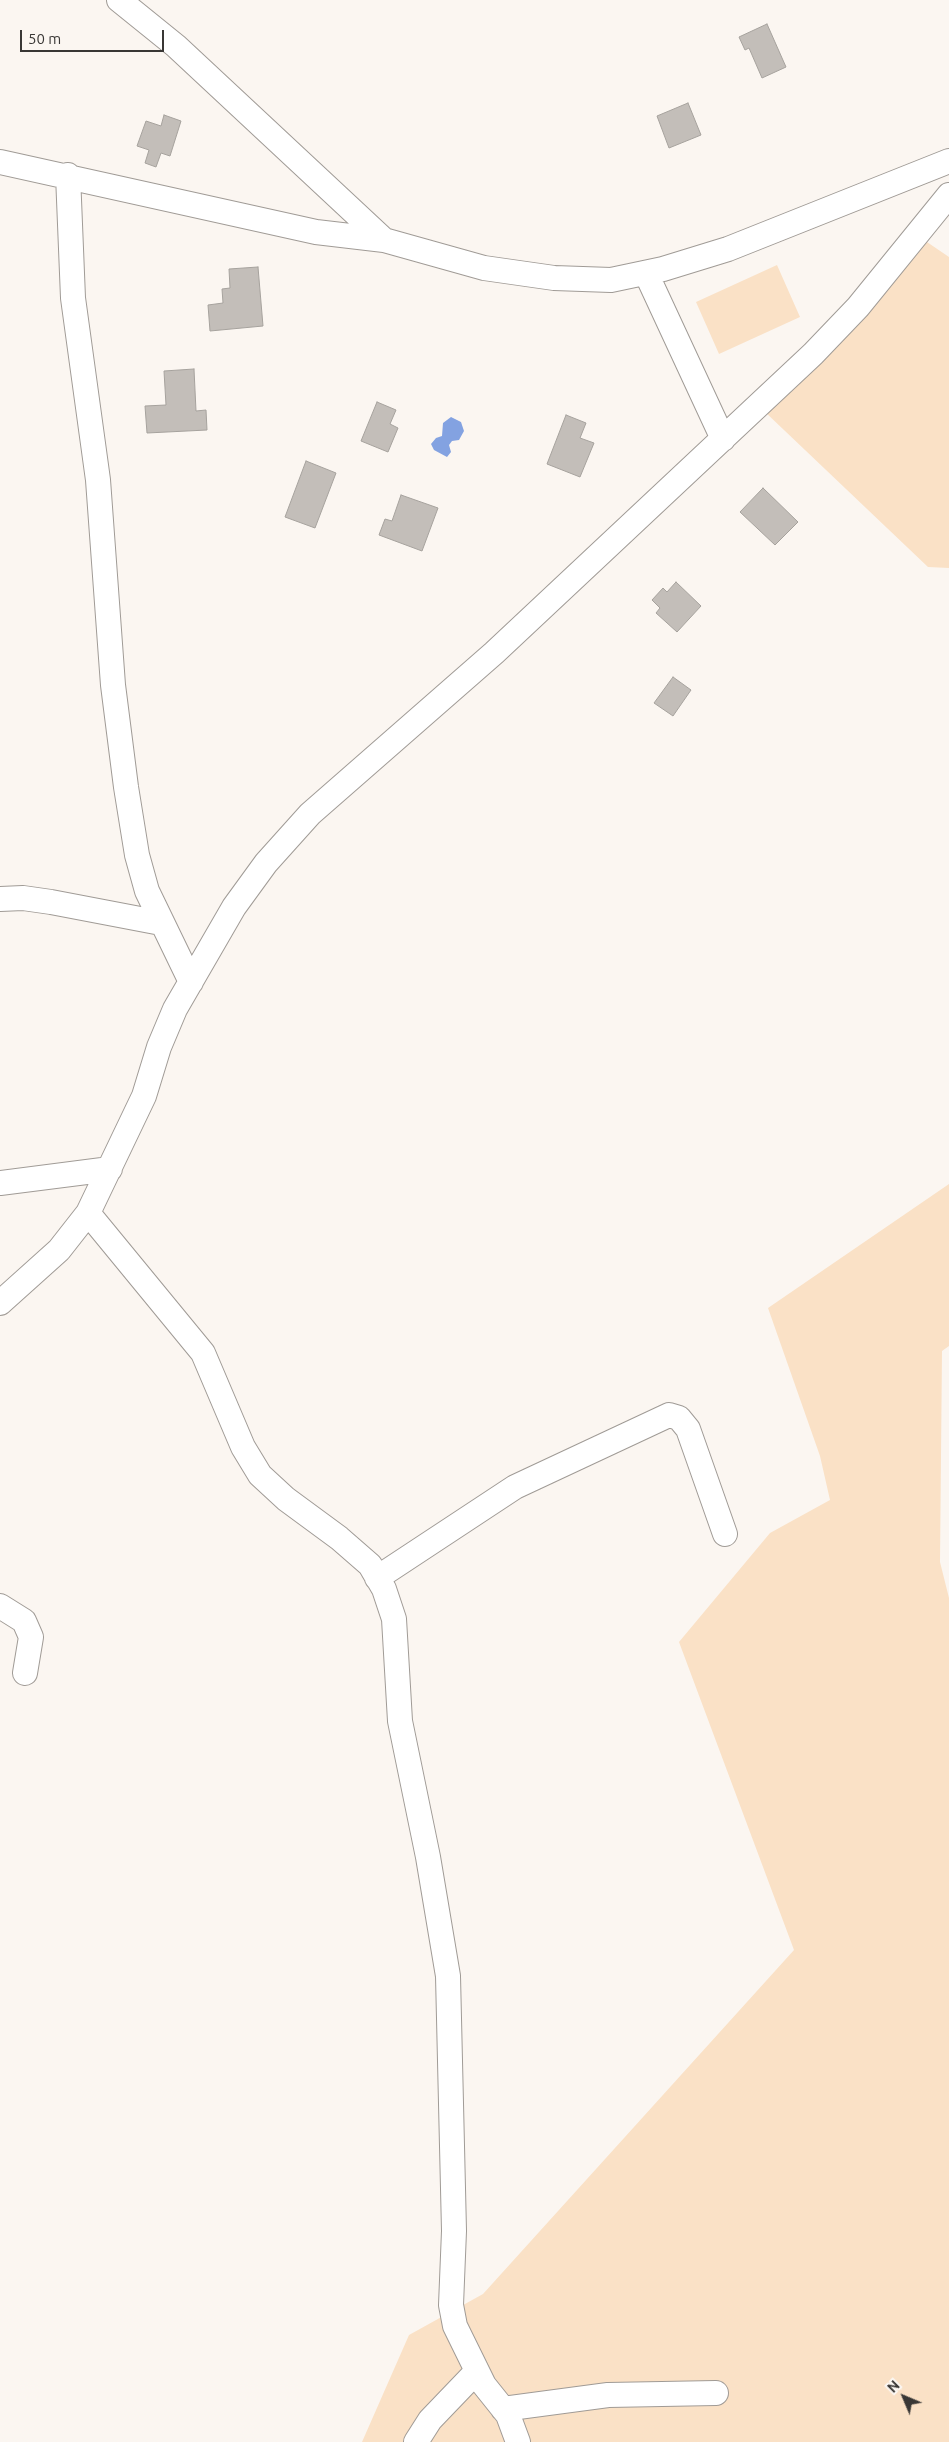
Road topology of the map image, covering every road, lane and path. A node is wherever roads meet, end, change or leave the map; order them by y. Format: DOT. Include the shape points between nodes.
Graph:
graph roads {
  1 [pos="119,0"];
  2 [pos="949,161"];
  3 [pos="0,162"];
  4 [pos="68,175"];
  5 [pos="949,195"];
  6 [pos="384,240"];
  7 [pos="646,273"];
  8 [pos="722,439"];
  9 [pos="0,899"];
  10 [pos="161,923"];
  11 [pos="191,982"];
  12 [pos="110,1169"];
  13 [pos="0,1183"];
  14 [pos="88,1212"];
  15 [pos="0,1304"];
  16 [pos="725,1534"];
  17 [pos="377,1578"];
  18 [pos="0,1606"];
  19 [pos="25,1672"];
  20 [pos="477,2371"];
  21 [pos="716,2393"];
  22 [pos="503,2409"];
  23 [pos="416,2442"];
  24 [pos="518,2442"];
  1 -- 6 [label="street" via="176,46"];
  2 -- 7 [label="street" via="728,248"];
  3 -- 4 [label="street"];
  4 -- 6 [label="street" via="316,232"];
  4 -- 10 [label="street" via="73,298 98,480 116,704 137,855 147,891"];
  5 -- 8 [label="street" via="858,307"];
  6 -- 7 [label="street" via="484,268 554,278 611,280"];
  7 -- 8 [label="street"];
  8 -- 11 [label="street" via="494,653 310,814 266,863 234,907"];
  9 -- 10 [label="street" via="51,902"];
  10 -- 11 [label="street"];
  11 -- 12 [label="street" via="175,1010 159,1047 144,1096"];
  12 -- 13 [label="street"];
  12 -- 14 [label="street"];
  14 -- 15 [label="street" via="58,1250"];
  14 -- 17 [label="street" via="202,1353 243,1447 260,1475 370,1565"];
  16 -- 17 [label="street" via="688,1429 679,1418 669,1415 515,1486"];
  17 -- 20 [label="street" via="394,1619 400,1721 448,1976 454,2231 451,2305 454,2326"];
  18 -- 19 [label="street" via="24,1621 31,1637"];
  20 -- 22 [label="street"];
  20 -- 23 [label="street" via="430,2420"];
  21 -- 22 [label="street" via="608,2395"];
  22 -- 24 [label="street"];
}
